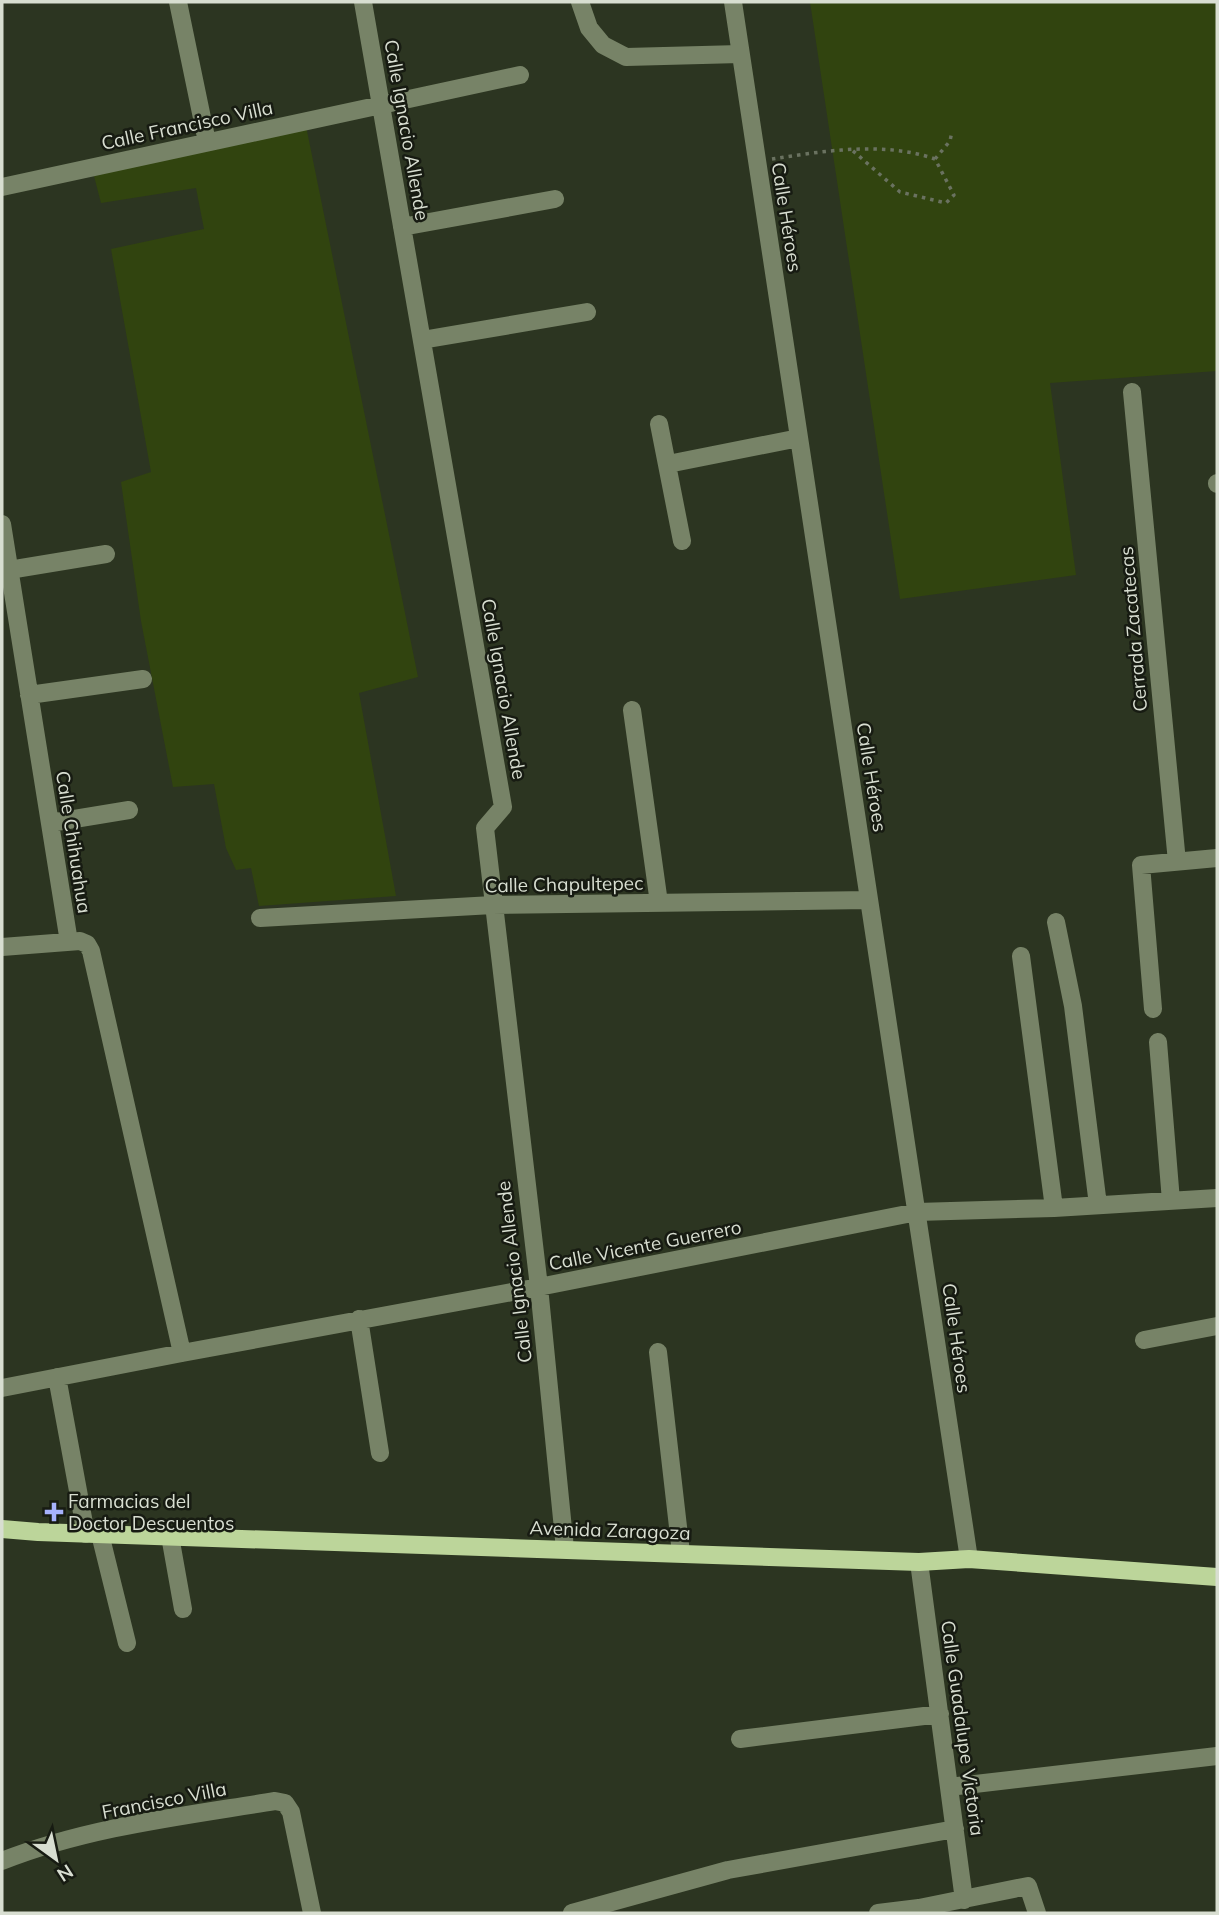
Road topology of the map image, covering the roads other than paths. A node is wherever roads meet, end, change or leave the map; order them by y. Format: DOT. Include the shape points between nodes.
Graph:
graph roads {
  1 [pos="178,2"];
  2 [pos="363,2"];
  3 [pos="580,2"];
  4 [pos="733,2"];
  5 [pos="740,54"];
  6 [pos="520,75"];
  7 [pos="381,105"];
  8 [pos="206,142"];
  9 [pos="2,187"];
  10 [pos="555,199"];
  11 [pos="402,227"];
  12 [pos="587,312"];
  13 [pos="422,340"];
  14 [pos="1132,392"];
  15 [pos="659,424"];
  16 [pos="799,438"];
  17 [pos="668,464"];
  18 [pos="2,524"];
  19 [pos="682,541"];
  20 [pos="106,554"];
  21 [pos="9,570"];
  22 [pos="143,678"];
  23 [pos="29,695"];
  24 [pos="632,710"];
  25 [pos="129,810"];
  26 [pos="50,823"];
  27 [pos="1217,858"];
  28 [pos="1177,862"];
  29 [pos="869,900"];
  30 [pos="659,903"];
  31 [pos="493,905"];
  32 [pos="260,918"];
  33 [pos="1056,922"];
  34 [pos="69,942"];
  35 [pos="2,947"];
  36 [pos="1021,956"];
  37 [pos="1153,1009"];
  38 [pos="1158,1042"];
  39 [pos="1217,1198"];
  40 [pos="1171,1201"];
  41 [pos="1098,1205"];
  42 [pos="1054,1208"];
  43 [pos="917,1212"];
  44 [pos="539,1287"];
  45 [pos="359,1319"];
  46 [pos="1217,1326"];
  47 [pos="1144,1340"];
  48 [pos="181,1353"];
  49 [pos="658,1353"];
  50 [pos="57,1377"];
  51 [pos="2,1388"];
  52 [pos="380,1453"];
  53 [pos="2,1529"];
  54 [pos="93,1534"];
  55 [pos="170,1536"];
  56 [pos="565,1549"];
  57 [pos="681,1553"];
  58 [pos="969,1559"];
  59 [pos="919,1562"];
  60 [pos="1217,1577"];
  61 [pos="183,1609"];
  62 [pos="127,1643"];
  63 [pos="940,1714"];
  64 [pos="740,1739"];
  65 [pos="1217,1756"];
  66 [pos="949,1787"];
  67 [pos="955,1829"];
  68 [pos="2,1861"];
  69 [pos="964,1900"];
  70 [pos="920,1911"];
  71 [pos="312,1913"];
  72 [pos="572,1913"];
  73 [pos="878,1913"];
  74 [pos="1037,1913"];
  1 -- 8 [label="street"];
  2 -- 7 [label="street, Calle Ignacio Allende"];
  3 -- 5 [label="street" via="596,37 626,57"];
  4 -- 5 [label="street, Calle Héroes"];
  5 -- 16 [label="street, Calle Héroes"];
  6 -- 7 [label="street, Calle Francisco Villa"];
  7 -- 8 [label="street, Calle Francisco Villa"];
  7 -- 11 [label="street, Calle Ignacio Allende"];
  8 -- 9 [label="street, Calle Francisco Villa"];
  10 -- 11 [label="street"];
  11 -- 13 [label="street, Calle Ignacio Allende"];
  12 -- 13 [label="street"];
  13 -- 31 [label="street, Calle Ignacio Allende" via="503,807 485,828"];
  14 -- 28 [label="street, Cerrada Zacatecas"];
  15 -- 17 [label="street"];
  16 -- 17 [label="street"];
  16 -- 29 [label="street, Calle Héroes"];
  17 -- 19 [label="street"];
  18 -- 21 [label="street, Calle Chihuahua"];
  20 -- 21 [label="street"];
  21 -- 23 [label="street, Calle Chihuahua"];
  22 -- 23 [label="street"];
  23 -- 26 [label="street, Calle Chihuahua"];
  24 -- 30 [label="street"];
  25 -- 26 [label="street"];
  26 -- 34 [label="street, Calle Chihuahua"];
  27 -- 28 [label="street"];
  28 -- 37 [label="street" via="1141,865"];
  29 -- 30 [label="street, Calle Chapultepec"];
  29 -- 43 [label="street, Calle Héroes"];
  30 -- 31 [label="street, Calle Chapultepec"];
  31 -- 32 [label="street, Calle Chapultepec"];
  31 -- 44 [label="street, Calle Ignacio Allende"];
  33 -- 41 [label="street" via="1073,1006"];
  34 -- 35 [label="street"];
  34 -- 48 [label="street, Calle Chihuahua" via="80,941 91,951"];
  36 -- 42 [label="street"];
  38 -- 40 [label="street"];
  39 -- 40 [label="street, Calle Vicente Guerrero"];
  40 -- 41 [label="street, Calle Vicente Guerrero"];
  41 -- 42 [label="street, Calle Vicente Guerrero"];
  42 -- 43 [label="street, Calle Vicente Guerrero"];
  43 -- 44 [label="street, Calle Vicente Guerrero"];
  43 -- 58 [label="street, Calle Héroes"];
  44 -- 45 [label="street, Calle Vicente Guerrero"];
  44 -- 56 [label="street, Calle Ignacio Allende"];
  45 -- 48 [label="street, Calle Vicente Guerrero"];
  45 -- 52 [label="street"];
  46 -- 47 [label="street"];
  48 -- 50 [label="street, Calle Vicente Guerrero"];
  49 -- 57 [label="street"];
  50 -- 51 [label="street, Calle Vicente Guerrero"];
  50 -- 54 [label="street"];
  53 -- 54 [label="main road, Avenida Zaragoza"];
  54 -- 55 [label="main road, Avenida Zaragoza"];
  54 -- 62 [label="street"];
  55 -- 56 [label="main road, Avenida Zaragoza"];
  55 -- 61 [label="street"];
  56 -- 57 [label="main road, Avenida Zaragoza"];
  57 -- 59 [label="main road, Avenida Zaragoza"];
  58 -- 59 [label="main road, Avenida Zaragoza"];
  58 -- 60 [label="main road, Avenida Zaragoza"];
  59 -- 63 [label="street, Calle Guadalupe Victoria"];
  63 -- 64 [label="street"];
  63 -- 66 [label="street, Calle Guadalupe Victoria"];
  65 -- 66 [label="street"];
  66 -- 67 [label="street, Calle Guadalupe Victoria"];
  67 -- 69 [label="street, Calle Guadalupe Victoria"];
  67 -- 72 [label="street" via="728,1870"];
  68 -- 71 [label="street, Francisco Villa" via="43,1845 275,1801 285,1803 291,1812"];
  69 -- 70 [label="street"];
  69 -- 74 [label="street" via="1028,1886"];
  70 -- 73 [label="street"];
}
